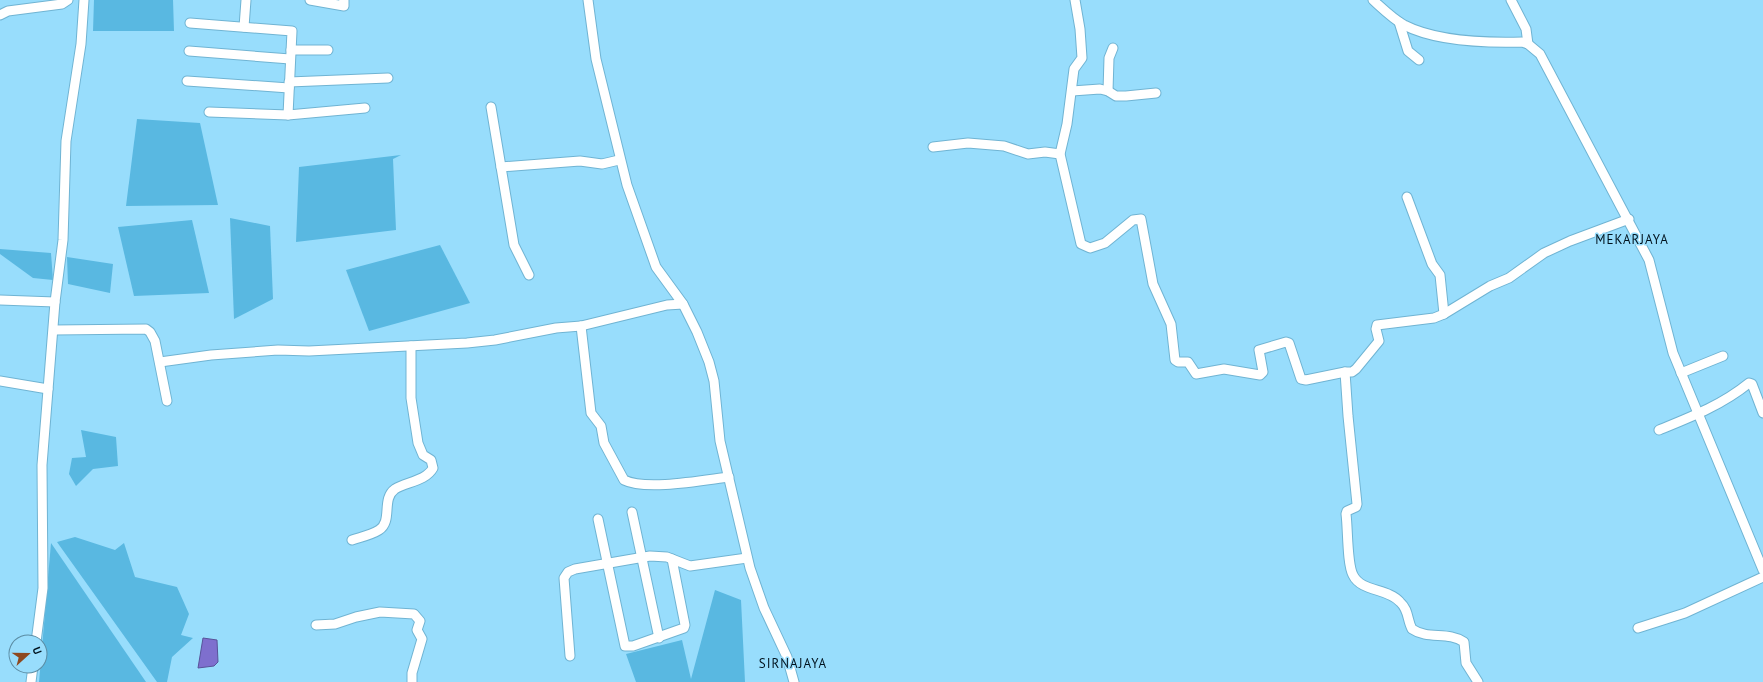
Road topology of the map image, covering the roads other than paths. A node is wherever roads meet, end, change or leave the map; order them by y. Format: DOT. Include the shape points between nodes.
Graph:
graph roads {
  1 [pos="68,0"];
  2 [pos="84,0"];
  3 [pos="246,0"];
  4 [pos="310,0"];
  5 [pos="344,0"];
  6 [pos="588,0"];
  7 [pos="1074,0"];
  8 [pos="1373,0"];
  9 [pos="1511,0"];
  10 [pos="0,15"];
  11 [pos="1399,22"];
  12 [pos="190,23"];
  13 [pos="244,27"];
  14 [pos="1528,44"];
  15 [pos="1113,48"];
  16 [pos="328,50"];
  17 [pos="189,51"];
  18 [pos="290,55"];
  19 [pos="1420,60"];
  20 [pos="388,78"];
  21 [pos="187,82"];
  22 [pos="289,85"];
  23 [pos="1072,91"];
  24 [pos="1108,91"];
  25 [pos="1156,93"];
  26 [pos="491,107"];
  27 [pos="365,108"];
  28 [pos="209,112"];
  29 [pos="288,115"];
  30 [pos="933,147"];
  31 [pos="1060,154"];
  32 [pos="620,160"];
  33 [pos="501,167"];
  34 [pos="1407,197"];
  35 [pos="1629,219"];
  36 [pos="529,275"];
  37 [pos="0,300"];
  38 [pos="55,302"];
  39 [pos="683,304"];
  40 [pos="1444,314"];
  41 [pos="581,326"];
  42 [pos="54,330"];
  43 [pos="411,346"];
  44 [pos="1723,356"];
  45 [pos="160,362"];
  46 [pos="1345,372"];
  47 [pos="1681,373"];
  48 [pos="0,381"];
  49 [pos="48,389"];
  50 [pos="167,402"];
  51 [pos="1763,413"];
  52 [pos="1698,415"];
  53 [pos="1659,430"];
  54 [pos="729,477"];
  55 [pos="632,512"];
  56 [pos="598,519"];
  57 [pos="352,540"];
  58 [pos="642,557"];
  59 [pos="748,558"];
  60 [pos="672,559"];
  61 [pos="608,564"];
  62 [pos="1763,570"];
  63 [pos="1763,577"];
  64 [pos="316,625"];
  65 [pos="1638,628"];
  66 [pos="37,634"];
  67 [pos="659,638"];
  68 [pos="570,656"];
  69 [pos="412,682"];
  70 [pos="794,682"];
  71 [pos="1478,682"];
  1 -- 10 [label="street" via="62,4 8,11"];
  2 -- 38 [label="street" via="81,44 66,141 63,240"];
  3 -- 13 [label="street"];
  4 -- 5 [label="street" via="344,6"];
  6 -- 32 [label="street" via="596,59"];
  7 -- 23 [label="street" via="1082,58 1074,69"];
  8 -- 11 [label="street"];
  9 -- 14 [label="street" via="1526,29"];
  11 -- 14 [label="street" via="1427,33 1473,41"];
  11 -- 19 [label="street" via="1408,51"];
  12 -- 13 [label="street"];
  13 -- 18 [label="street" via="292,31"];
  14 -- 35 [label="street" via="1540,54"];
  15 -- 24 [label="street" via="1109,58"];
  16 -- 18 [label="street"];
  17 -- 18 [label="street"];
  18 -- 22 [label="street"];
  20 -- 22 [label="street"];
  21 -- 22 [label="street"];
  22 -- 29 [label="street"];
  23 -- 24 [label="street"];
  23 -- 31 [label="street"];
  24 -- 25 [label="street" via="1116,96"];
  26 -- 33 [label="street"];
  27 -- 29 [label="street"];
  28 -- 29 [label="street"];
  30 -- 31 [label="street" via="968,143 1004,146 1028,154"];
  31 -- 46 [label="street" via="1078,235 1084,247 1102,244 1133,220 1141,219 1153,284 1171,324 1174,356 1178,362 1188,362 1196,374 1224,369 1260,375 1263,372 1258,350 1288,342 1301,379"];
  32 -- 33 [label="street" via="602,164 580,161"];
  32 -- 39 [label="street" via="656,267"];
  33 -- 36 [label="street" via="514,245"];
  34 -- 40 [label="street" via="1432,264 1440,275"];
  35 -- 40 [label="street" via="1548,250 1509,278 1486,288"];
  35 -- 47 [label="street" via="1652,269 1669,341"];
  37 -- 38 [label="street"];
  38 -- 42 [label="street"];
  39 -- 41 [label="street" via="667,305"];
  39 -- 54 [label="street" via="712,371 720,441"];
  40 -- 46 [label="street" via="1434,318 1378,325 1376,329 1379,341 1356,369"];
  41 -- 43 [label="street" via="539,330 495,340"];
  41 -- 54 [label="street" via="591,413 601,426 605,447 624,480 636,484 672,484"];
  42 -- 45 [label="street" via="146,329 155,341"];
  42 -- 49 [label="street"];
  43 -- 45 [label="street" via="278,350"];
  43 -- 57 [label="street" via="411,398 418,443 423,454 431,460 433,468 424,477 395,489 390,495 386,519 379,530"];
  44 -- 47 [label="street"];
  45 -- 50 [label="street" via="162,386"];
  46 -- 71 [label="street" via="1358,504 1346,514 1352,574 1359,583 1390,593 1400,601 1408,612 1412,629 1420,634 1442,635 1464,642 1466,663"];
  47 -- 52 [label="street"];
  48 -- 49 [label="street"];
  49 -- 66 [label="street" via="42,465 43,588"];
  51 -- 52 [label="street" via="1751,383"];
  52 -- 53 [label="street"];
  52 -- 62 [label="street"];
  54 -- 59 [label="street"];
  55 -- 58 [label="street"];
  56 -- 61 [label="street"];
  58 -- 60 [label="street" via="660,556"];
  58 -- 61 [label="street"];
  58 -- 67 [label="street"];
  59 -- 60 [label="street" via="690,566"];
  59 -- 70 [label="street" via="757,591 787,657"];
  60 -- 67 [label="street" via="685,625 681,630"];
  61 -- 67 [label="street" via="624,646"];
  61 -- 68 [label="street" via="575,569 568,572 564,578"];
  63 -- 65 [label="street" via="1685,613"];
  64 -- 69 [label="street" via="335,624 380,612 414,614 420,621 417,630 422,639 412,673"];
}
